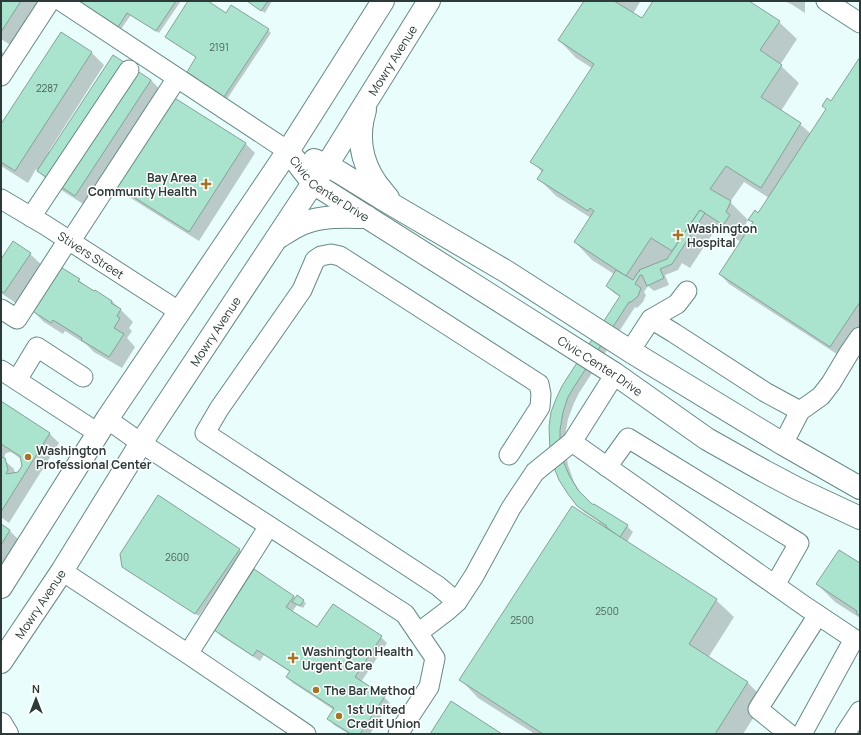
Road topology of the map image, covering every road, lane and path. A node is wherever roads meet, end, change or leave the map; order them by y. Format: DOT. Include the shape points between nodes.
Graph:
graph roads {
  1 [pos="50,1"];
  2 [pos="62,1"];
  3 [pos="384,1"];
  4 [pos="430,1"];
  5 [pos="826,1"];
  6 [pos="860,23"];
  7 [pos="129,70"];
  8 [pos="1,76"];
  9 [pos="177,78"];
  10 [pos="368,99"];
  11 [pos="288,151"];
  12 [pos="327,165"];
  13 [pos="314,183"];
  14 [pos="1,200"];
  15 [pos="397,208"];
  16 [pos="31,217"];
  17 [pos="368,218"];
  18 [pos="276,239"];
  19 [pos="69,241"];
  20 [pos="687,291"];
  21 [pos="1,309"];
  22 [pos="180,312"];
  23 [pos="651,319"];
  24 [pos="860,337"];
  25 [pos="630,351"];
  26 [pos="1,370"];
  27 [pos="615,374"];
  28 [pos="83,377"];
  29 [pos="17,380"];
  30 [pos="800,411"];
  31 [pos="102,426"];
  32 [pos="572,442"];
  33 [pos="141,443"];
  34 [pos="783,444"];
  35 [pos="509,455"];
  36 [pos="607,467"];
  37 [pos="860,488"];
  38 [pos="860,518"];
  39 [pos="266,524"];
  40 [pos="62,571"];
  41 [pos="775,585"];
  42 [pos="1,587"];
  43 [pos="457,602"];
  44 [pos="818,615"];
  45 [pos="418,633"];
  46 [pos="16,639"];
  47 [pos="184,652"];
  48 [pos="1,662"];
  49 [pos="1,681"];
  50 [pos="860,711"];
  51 [pos="1,724"];
  52 [pos="7,734"];
  53 [pos="306,734"];
  54 [pos="398,734"];
  55 [pos="789,734"];
  56 [pos="802,734"];
  57 [pos="845,734"];
  1 -- 8 [label="street"];
  2 -- 9 [label="street"];
  3 -- 11 [label="main road"];
  4 -- 10 [label="main road, Mowry Avenue"];
  5 -- 6 [label="street"];
  7 -- 16 [label="street"];
  9 -- 11 [label="street"];
  9 -- 19 [label="street"];
  10 -- 12 [label="main road, Mowry Avenue"];
  10 -- 15 [label="main road" via="360,130 362,151 376,183"];
  11 -- 12 [label="main road, Civic Center Drive"];
  11 -- 13 [label="main road, Civic Center Drive"];
  11 -- 22 [label="main road"];
  12 -- 13 [label="main road, Mowry Avenue"];
  12 -- 15 [label="main road, Civic Center Drive"];
  13 -- 17 [label="main road, Civic Center Drive"];
  13 -- 18 [label="main road, Mowry Avenue"];
  14 -- 16 [label="street, Stivers Street"];
  15 -- 25 [label="main road, Civic Center Drive" via="507,272"];
  16 -- 19 [label="street, Stivers Street"];
  17 -- 18 [label="main road" via="321,218 303,224"];
  17 -- 27 [label="main road, Civic Center Drive"];
  18 -- 33 [label="main road, Mowry Avenue"];
  19 -- 21 [label="street" via="17,319"];
  19 -- 22 [label="street, Stivers Street"];
  20 -- 23 [label="street" via="677,304"];
  22 -- 31 [label="main road"];
  23 -- 25 [label="street"];
  23 -- 30 [label="street" via="765,392"];
  24 -- 30 [label="street" via="821,396"];
  25 -- 34 [label="main road, Civic Center Drive"];
  26 -- 29 [label="street"];
  27 -- 32 [label="street"];
  27 -- 38 [label="main road, Civic Center Drive" via="707,439 798,489"];
  28 -- 29 [label="street" via="37,347"];
  29 -- 31 [label="street"];
  30 -- 34 [label="street"];
  31 -- 33 [label="street"];
  31 -- 42 [label="main road"];
  32 -- 36 [label="street"];
  32 -- 43 [label="street" via="535,472 511,508"];
  33 -- 39 [label="street"];
  33 -- 40 [label="main road, Mowry Avenue"];
  34 -- 37 [label="main road, Civic Center Drive"];
  35 -- 43 [label="street" via="540,407 539,384 340,256 331,254 315,260 302,290 205,433 438,586"];
  36 -- 41 [label="street"];
  36 -- 41 [label="street" via="628,438 799,543"];
  39 -- 45 [label="street" via="405,614"];
  39 -- 47 [label="street"];
  40 -- 46 [label="main road, Mowry Avenue"];
  40 -- 47 [label="street"];
  41 -- 44 [label="street"];
  43 -- 45 [label="street"];
  44 -- 55 [label="street" via="758,709"];
  44 -- 56 [label="street" via="854,639"];
  45 -- 54 [label="street" via="435,658 430,687"];
  46 -- 48 [label="main road, Mowry Avenue"];
  46 -- 49 [label="main road"];
  47 -- 53 [label="street"];
  50 -- 57 [label="street"];
  51 -- 52 [label="main road"];
}
